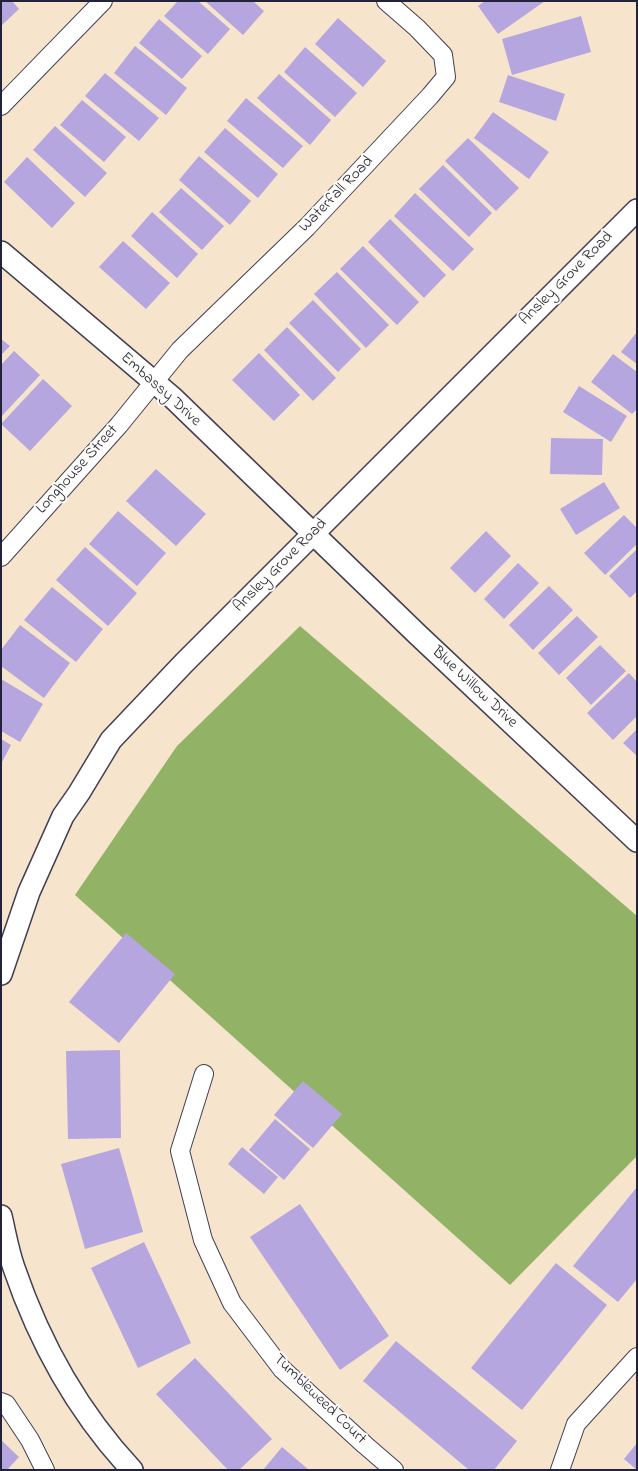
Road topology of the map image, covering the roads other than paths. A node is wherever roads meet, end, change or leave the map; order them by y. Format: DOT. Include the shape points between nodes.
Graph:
graph roads {
  1 [pos="103,1"];
  2 [pos="386,1"];
  3 [pos="1,106"];
  4 [pos="637,210"];
  5 [pos="1,252"];
  6 [pos="154,382"];
  7 [pos="313,534"];
  8 [pos="1,557"];
  9 [pos="637,841"];
  10 [pos="1,974"];
  11 [pos="204,1074"];
  12 [pos="1,1216"];
  13 [pos="637,1358"];
  14 [pos="1,1402"];
  15 [pos="45,1470"];
  16 [pos="132,1470"];
  17 [pos="394,1470"];
  18 [pos="560,1470"];
  1 -- 3 [label="street"];
  2 -- 6 [label="street, Waterfall Road" via="443,55 446,77 307,227 180,350"];
  4 -- 7 [label="street, Ansley Grove Road"];
  5 -- 6 [label="street, Embassy Drive"];
  6 -- 7 [label="street, Embassy Drive"];
  6 -- 8 [label="street, Longhouse Street"];
  7 -- 9 [label="street, Blue Willow Drive"];
  7 -- 10 [label="street, Ansley Grove Road" via="111,740 63,816 29,892"];
  11 -- 17 [label="street, Tumbleweed Court" via="180,1151 204,1240 232,1303 282,1369"];
  12 -- 16 [label="street" via="14,1267 51,1358 85,1412"];
  13 -- 18 [label="street" via="576,1424"];
  14 -- 15 [label="street" via="6,1404 30,1440"];
}
